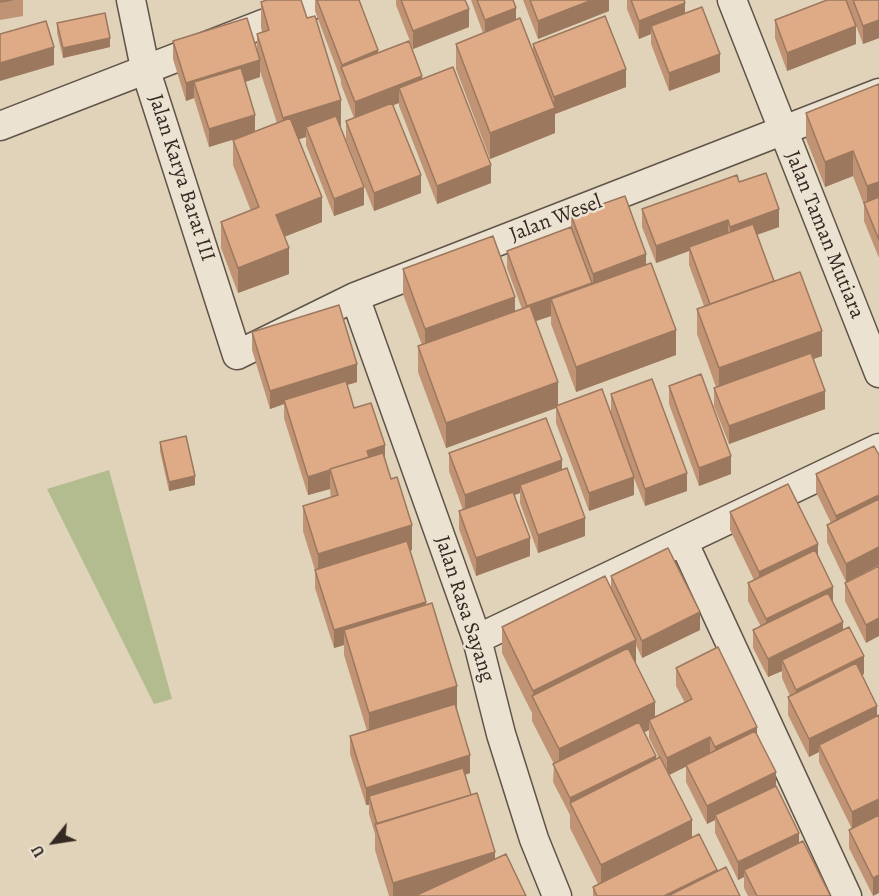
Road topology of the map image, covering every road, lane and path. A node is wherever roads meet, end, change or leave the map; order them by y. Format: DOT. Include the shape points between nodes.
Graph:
graph roads {
  1 [pos="131,0"];
  2 [pos="326,0"];
  3 [pos="732,0"];
  4 [pos="145,68"];
  5 [pos="879,93"];
  6 [pos="0,126"];
  7 [pos="782,130"];
  8 [pos="355,297"];
  9 [pos="237,355"];
  10 [pos="879,373"];
  11 [pos="879,448"];
  12 [pos="683,542"];
  13 [pos="477,639"];
  14 [pos="557,896"];
  15 [pos="847,896"];
  1 -- 4 [label="street, Jalan Karya Barat III"];
  2 -- 4 [label="street"];
  3 -- 7 [label="street, Jalan Taman Mutiara"];
  4 -- 6 [label="street"];
  4 -- 9 [label="street, Jalan Karya Barat III"];
  5 -- 7 [label="street, Jalan Wesel"];
  7 -- 8 [label="street, Jalan Wesel"];
  7 -- 10 [label="street, Jalan Taman Mutiara"];
  8 -- 9 [label="street, Jalan Wesel"];
  8 -- 13 [label="street, Jalan Rasa Sayang"];
  11 -- 12 [label="street"];
  12 -- 13 [label="street"];
  12 -- 15 [label="street"];
  13 -- 14 [label="street, Jalan Rasa Sayang" via="501,734 534,839"];
}
